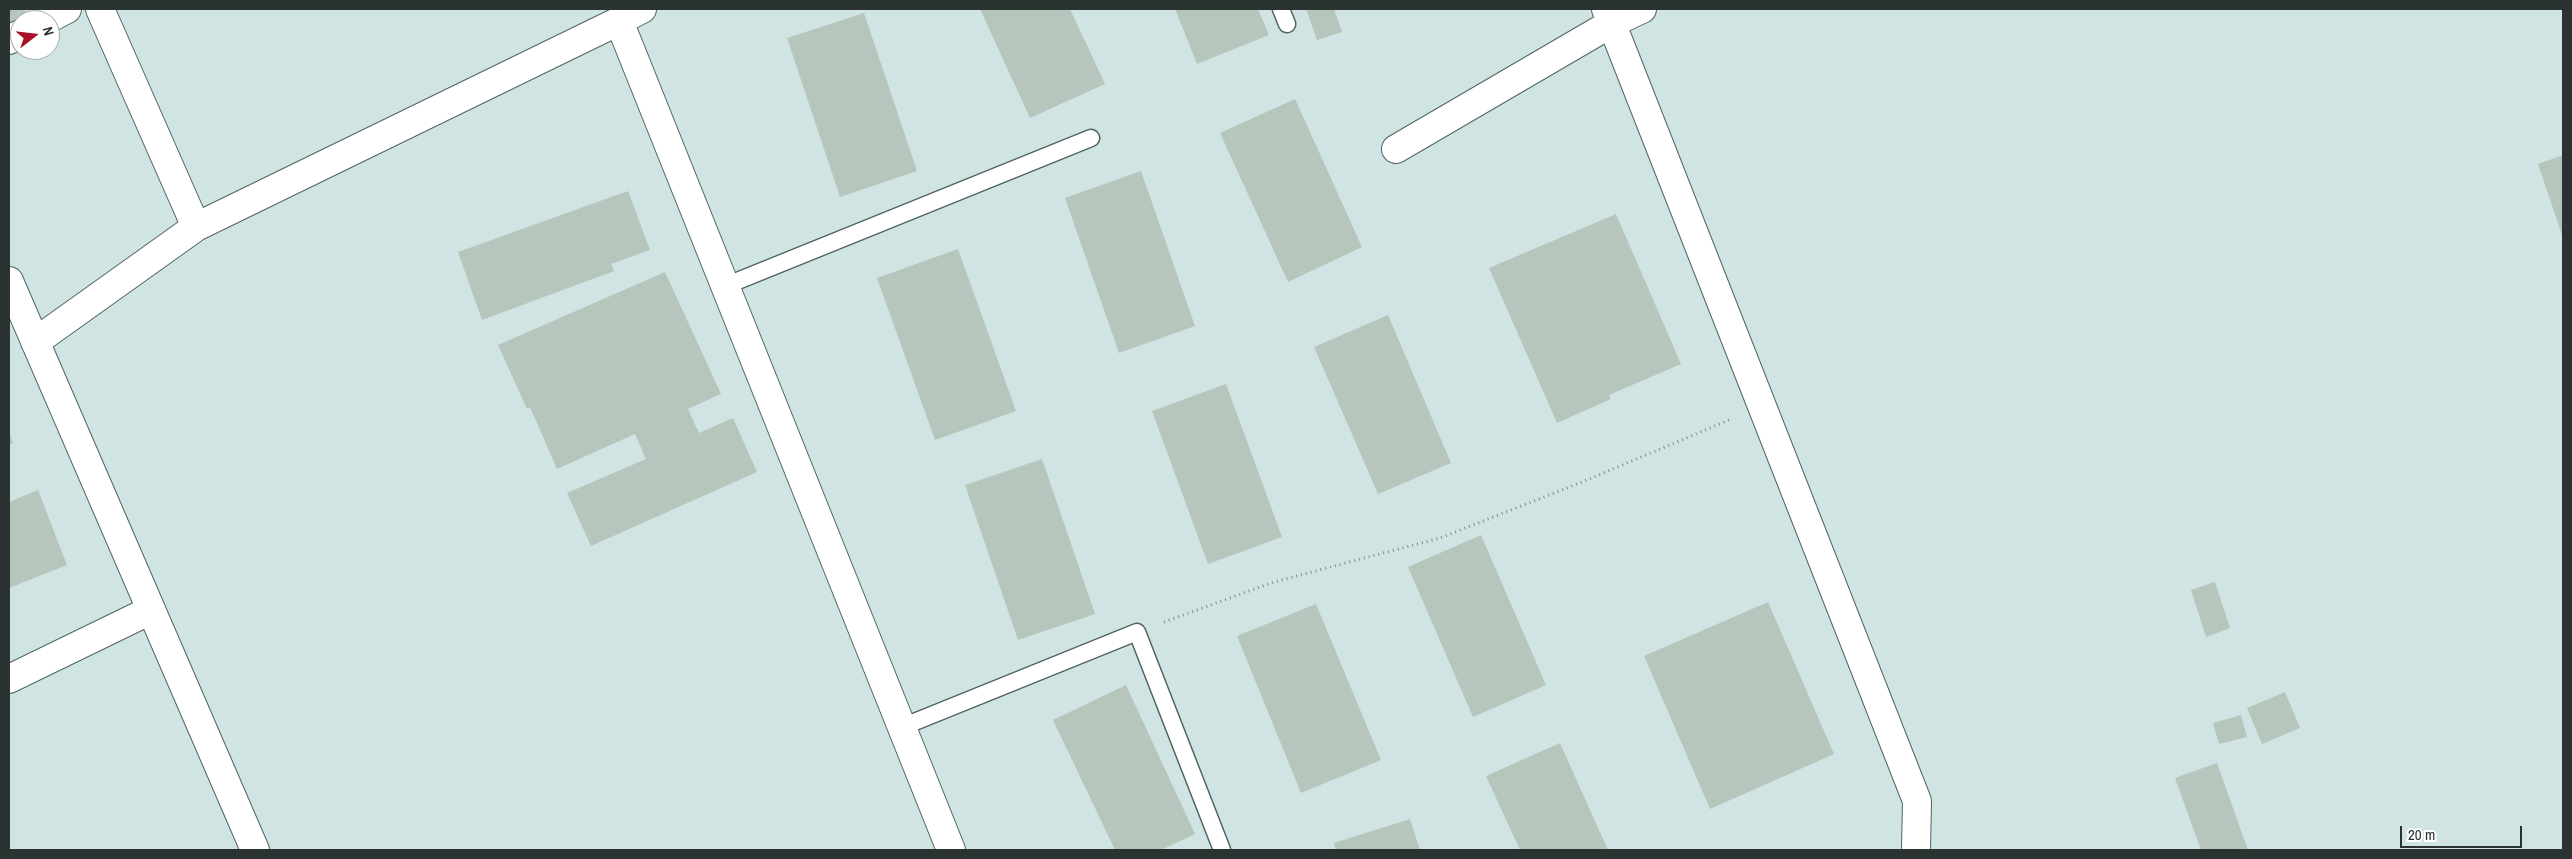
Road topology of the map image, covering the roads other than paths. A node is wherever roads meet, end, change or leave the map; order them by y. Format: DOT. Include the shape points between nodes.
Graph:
graph roads {
  1 [pos="100,9"];
  2 [pos="1642,9"];
  3 [pos="630,15"];
  4 [pos="1609,16"];
  5 [pos="1091,138"];
  6 [pos="1396,148"];
  7 [pos="196,227"];
  8 [pos="725,286"];
  9 [pos="12,297"];
  10 [pos="35,342"];
  11 [pos="151,610"];
  12 [pos="9,679"];
  13 [pos="902,726"];
  14 [pos="255,850"];
  15 [pos="952,850"];
  16 [pos="1222,850"];
  17 [pos="1916,850"];
  1 -- 7 [label="street"];
  2 -- 4 [label="street"];
  3 -- 7 [label="street"];
  3 -- 8 [label="street"];
  4 -- 6 [label="street"];
  4 -- 17 [label="street" via="1917,801"];
  5 -- 8 [label="lane"];
  7 -- 10 [label="street"];
  8 -- 13 [label="street"];
  9 -- 10 [label="street"];
  10 -- 11 [label="street"];
  11 -- 12 [label="street"];
  11 -- 14 [label="street"];
  13 -- 15 [label="street"];
  13 -- 16 [label="lane" via="1138,632"];
}
